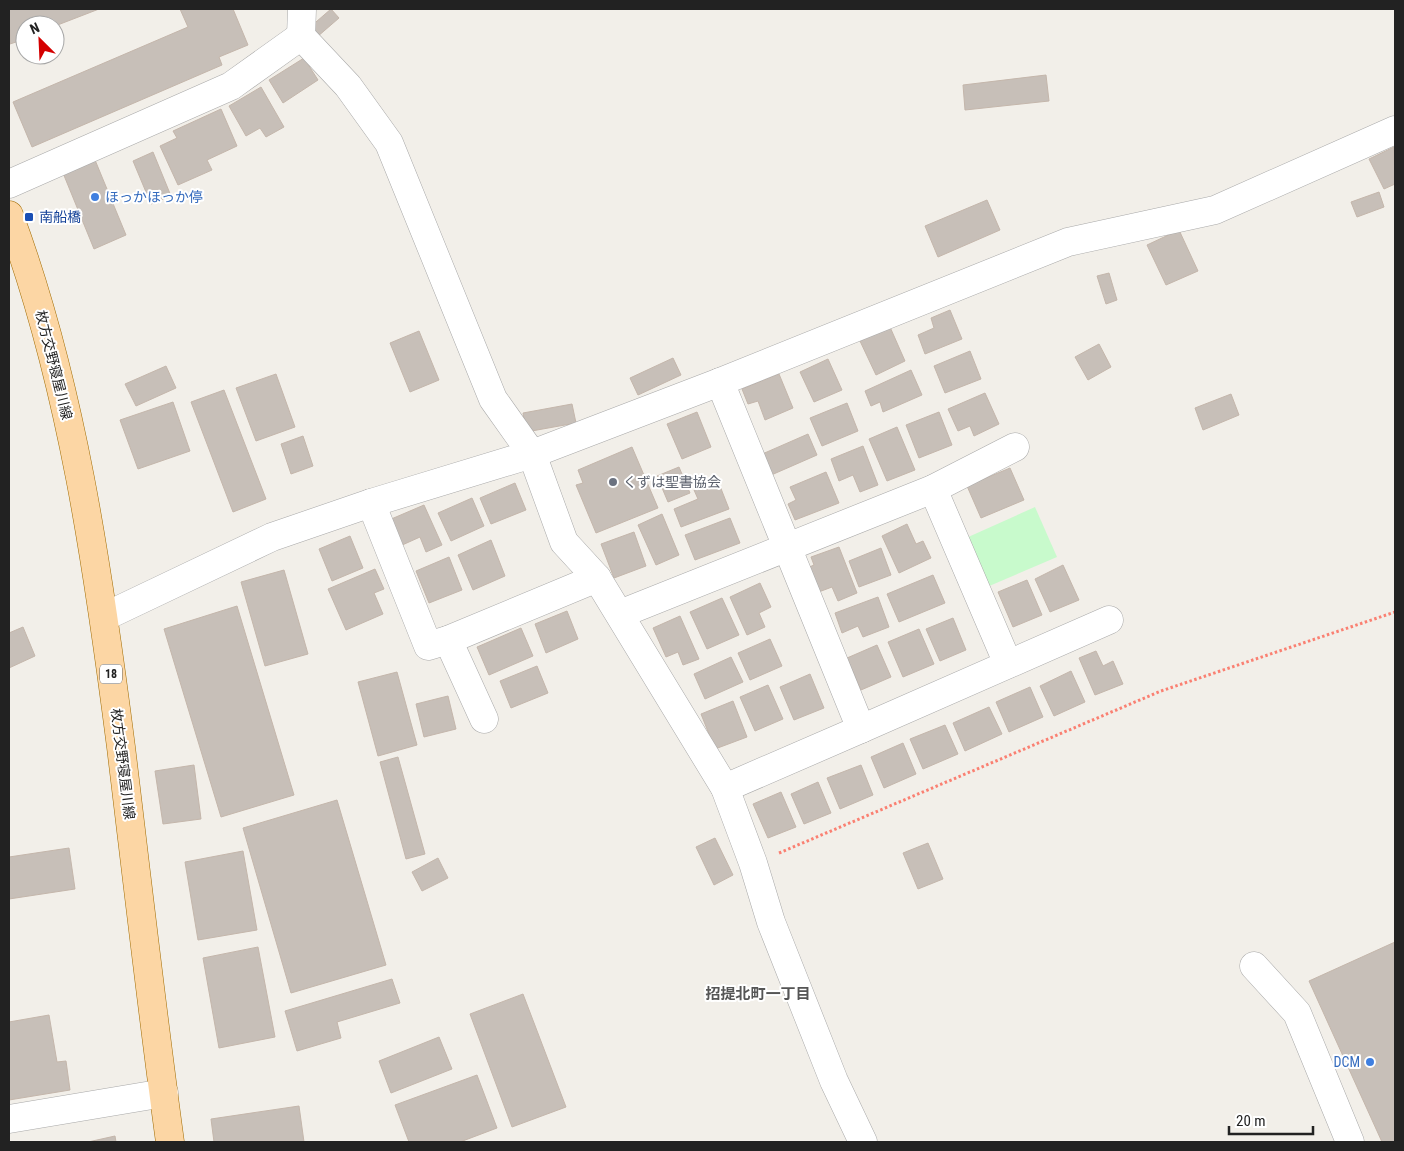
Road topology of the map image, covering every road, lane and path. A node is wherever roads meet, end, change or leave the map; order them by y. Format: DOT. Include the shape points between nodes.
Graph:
graph roads {
  1 [pos="302,9"];
  2 [pos="301,36"];
  3 [pos="1395,130"];
  4 [pos="9,184"];
  5 [pos="9,215"];
  6 [pos="720,382"];
  7 [pos="1015,447"];
  8 [pos="532,454"];
  9 [pos="933,489"];
  10 [pos="371,503"];
  11 [pos="787,547"];
  12 [pos="596,578"];
  13 [pos="1395,612"];
  14 [pos="620,614"];
  15 [pos="104,617"];
  16 [pos="1109,620"];
  17 [pos="448,640"];
  18 [pos="1008,664"];
  19 [pos="484,719"];
  20 [pos="861,729"];
  21 [pos="725,788"];
  22 [pos="753,863"];
  23 [pos="1254,966"];
  24 [pos="164,1093"];
  25 [pos="9,1119"];
  26 [pos="170,1142"];
  27 [pos="863,1142"];
  28 [pos="1350,1142"];
  1 -- 2 [label="street"];
  2 -- 4 [label="street" via="231,86"];
  2 -- 8 [label="street" via="348,86 389,143 493,399"];
  3 -- 6 [label="street" via="1215,210 1068,242"];
  5 -- 15 [label="main road, 枚方交野寝屋川線 / 18" via="29,269 65,403"];
  6 -- 8 [label="street"];
  6 -- 11 [label="street"];
  7 -- 9 [label="street"];
  8 -- 10 [label="street"];
  8 -- 12 [label="street" via="564,542"];
  9 -- 11 [label="street"];
  9 -- 18 [label="street"];
  10 -- 15 [label="street" via="272,537"];
  10 -- 17 [label="street" via="428,646"];
  11 -- 14 [label="street"];
  11 -- 20 [label="street"];
  12 -- 14 [label="street"];
  12 -- 17 [label="street"];
  13 -- 22 [label="path" via="1161,691"];
  14 -- 21 [label="street"];
  15 -- 24 [label="main road, 枚方交野寝屋川線 / 18"];
  16 -- 18 [label="street"];
  17 -- 19 [label="street"];
  18 -- 20 [label="street"];
  20 -- 21 [label="street"];
  21 -- 22 [label="street"];
  22 -- 27 [label="street" via="774,931 834,1081"];
  23 -- 28 [label="street" via="1297,1014"];
  24 -- 25 [label="street"];
  24 -- 26 [label="main road, 枚方交野寝屋川線 / 18"];
}
